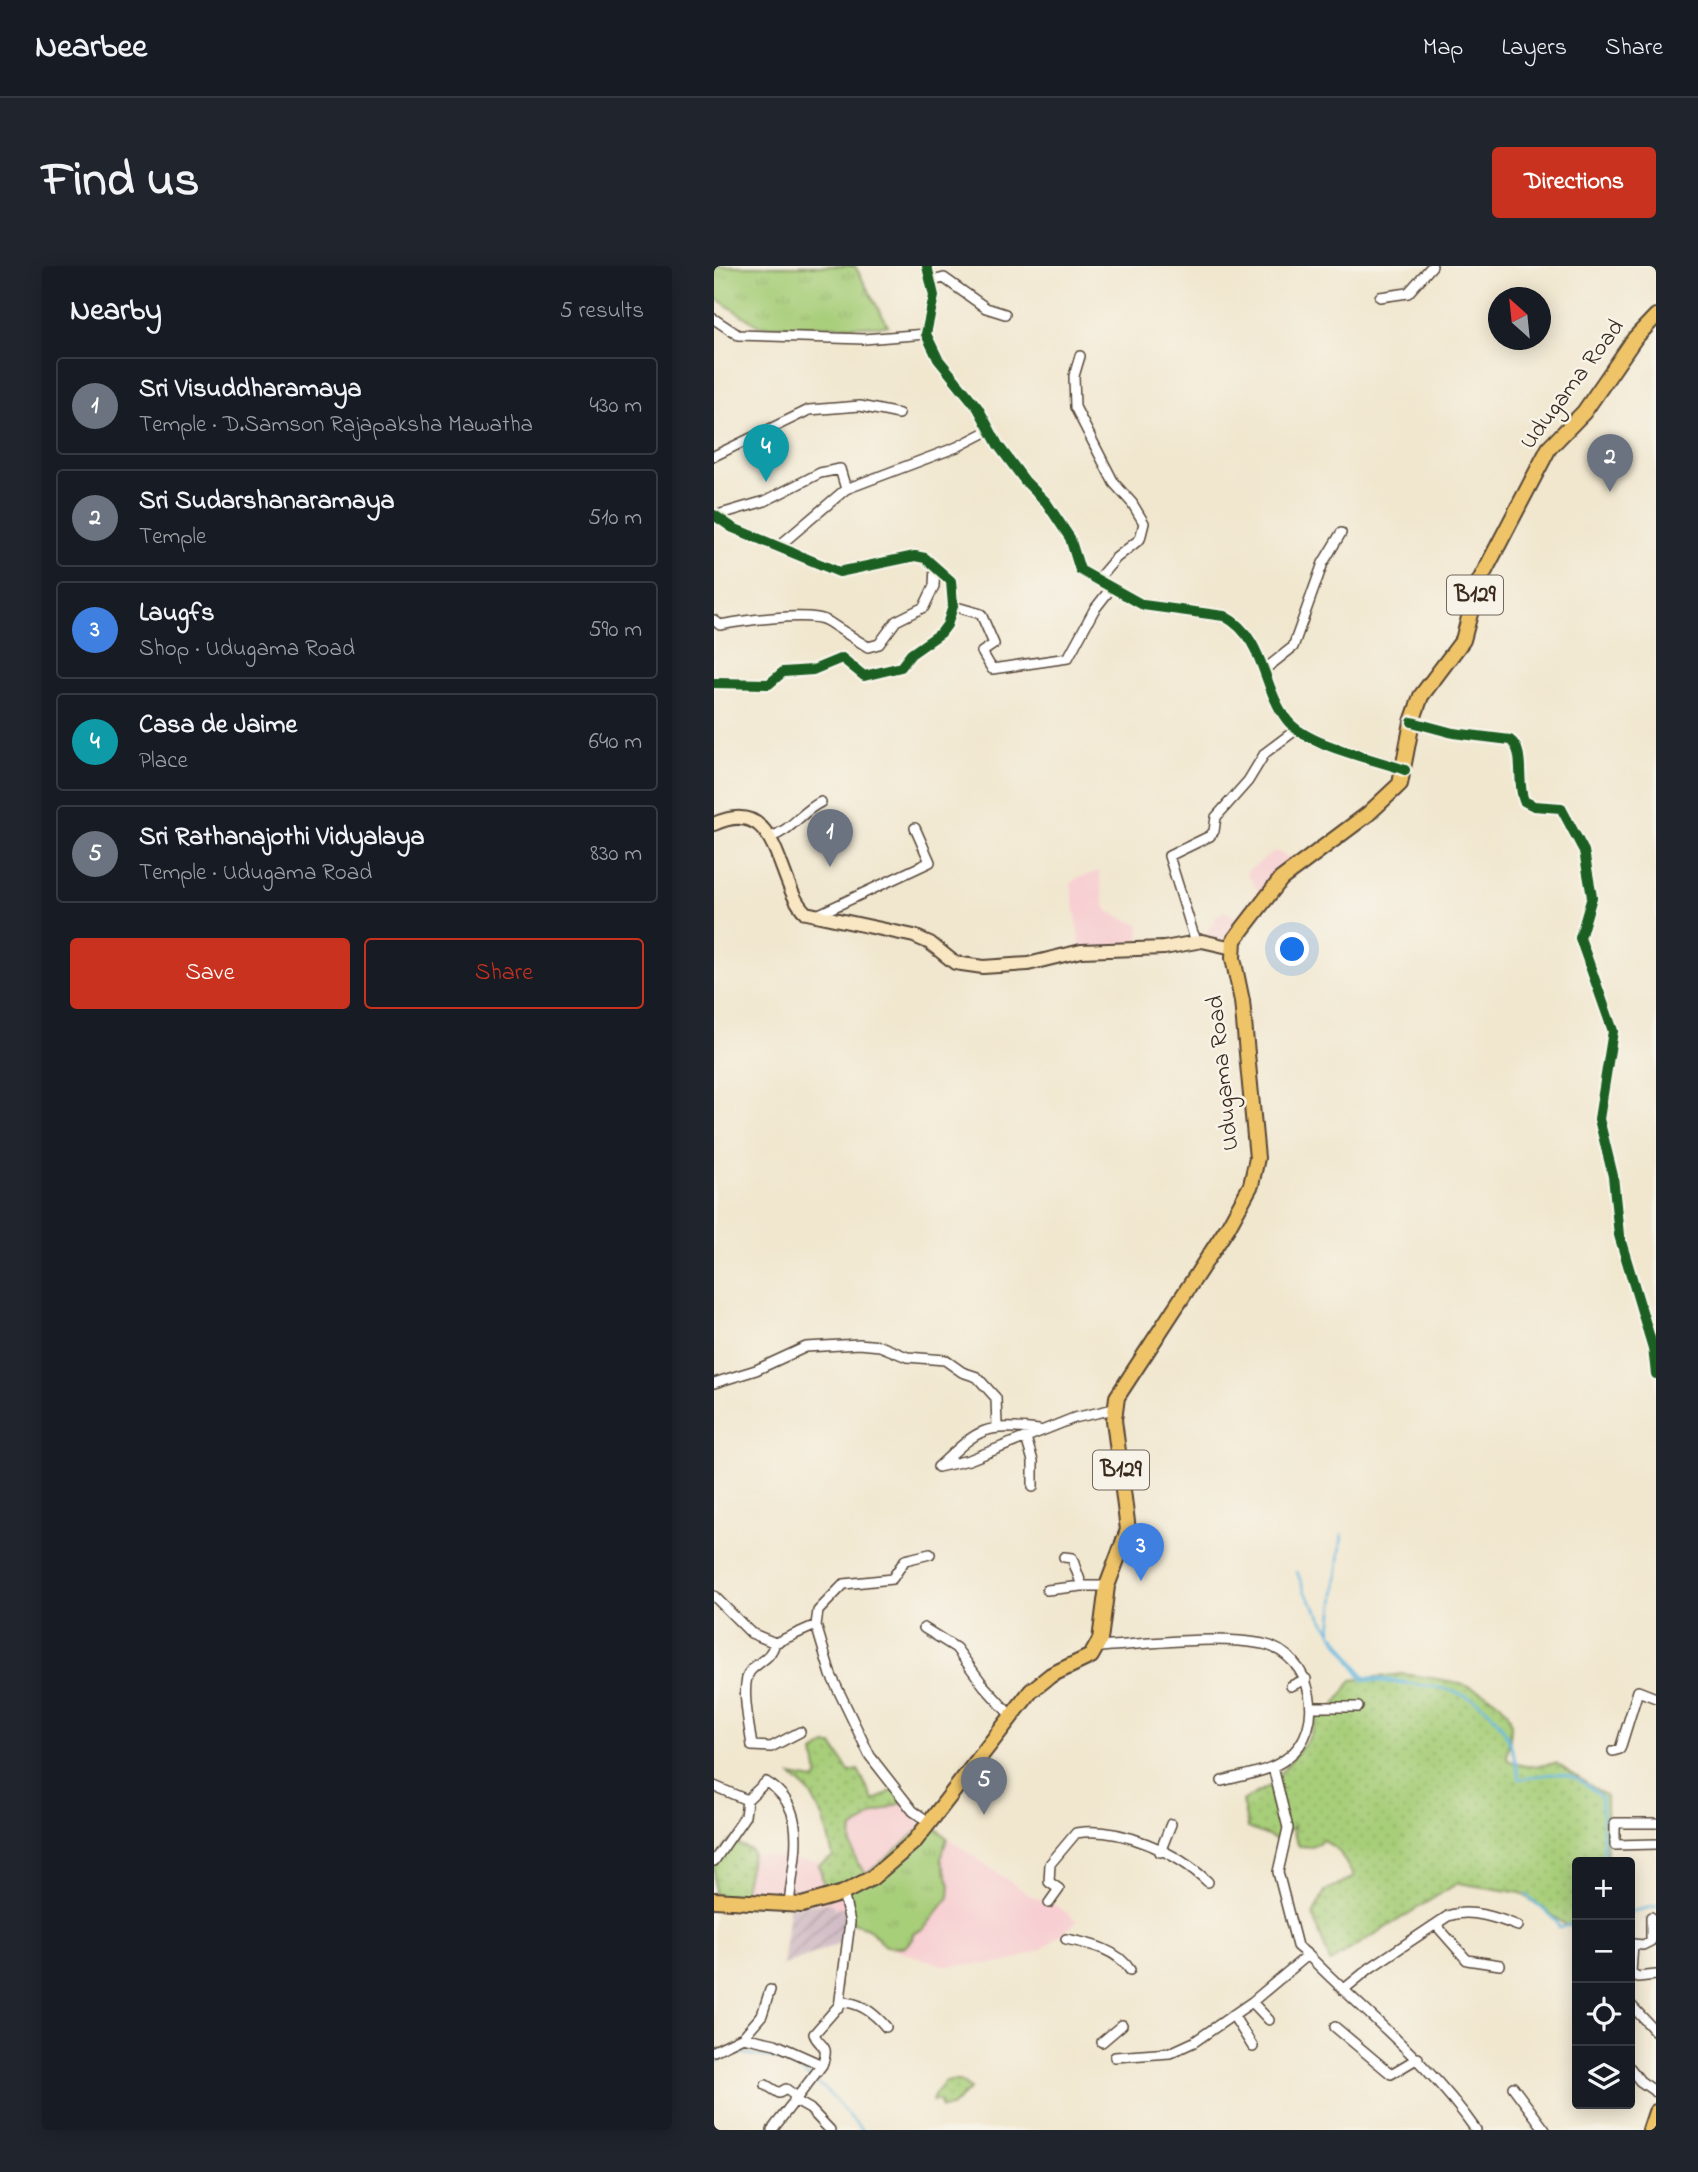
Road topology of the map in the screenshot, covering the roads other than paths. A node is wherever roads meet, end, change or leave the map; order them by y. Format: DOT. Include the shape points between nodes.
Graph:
graph roads {
  1 [pos="927,266"];
  2 [pos="1432,266"];
  3 [pos="932,281"];
  4 [pos="1380,297"];
  5 [pos="1005,314"];
  6 [pos="1656,316"];
  7 [pos="714,319"];
  8 [pos="926,334"];
  9 [pos="1080,356"];
  10 [pos="899,414"];
  11 [pos="990,430"];
  12 [pos="714,456"];
  13 [pos="846,489"];
  14 [pos="714,516"];
  15 [pos="1341,533"];
  16 [pos="779,546"];
  17 [pos="935,566"];
  18 [pos="1097,580"];
  19 [pos="1112,587"];
  20 [pos="953,606"];
  21 [pos="714,620"];
  22 [pos="1265,670"];
  23 [pos="714,683"];
  24 [pos="1412,722"];
  25 [pos="1297,729"];
  26 [pos="1405,769"];
  27 [pos="821,802"];
  28 [pos="714,824"];
  29 [pos="915,828"];
  30 [pos="770,837"];
  31 [pos="819,914"];
  32 [pos="1202,941"];
  33 [pos="1233,948"];
  34 [pos="1656,1374"];
  35 [pos="714,1383"];
  36 [pos="1114,1409"];
  37 [pos="997,1426"];
  38 [pos="1038,1430"];
  39 [pos="1026,1438"];
  40 [pos="1033,1487"];
  41 [pos="930,1554"];
  42 [pos="1064,1557"];
  43 [pos="1082,1586"];
  44 [pos="1107,1586"];
  45 [pos="1047,1590"];
  46 [pos="714,1596"];
  47 [pos="816,1625"];
  48 [pos="924,1628"];
  49 [pos="775,1643"];
  50 [pos="1097,1647"];
  51 [pos="1306,1679"];
  52 [pos="1291,1686"];
  53 [pos="1656,1698"];
  54 [pos="1312,1707"];
  55 [pos="1359,1707"];
  56 [pos="1012,1717"];
  57 [pos="800,1732"];
  58 [pos="1614,1751"];
  59 [pos="1272,1766"];
  60 [pos="1222,1782"];
  61 [pos="714,1786"];
  62 [pos="747,1800"];
  63 [pos="929,1822"];
  64 [pos="1656,1823"];
  65 [pos="1171,1824"];
  66 [pos="1656,1844"];
  67 [pos="1160,1852"];
  68 [pos="714,1861"];
  69 [pos="1208,1882"];
  70 [pos="843,1893"];
  71 [pos="714,1900"];
  72 [pos="1049,1903"];
  73 [pos="789,1906"];
  74 [pos="1651,1917"];
  75 [pos="1437,1926"];
  76 [pos="1518,1926"];
  77 [pos="1066,1939"];
  78 [pos="1635,1944"];
  79 [pos="1308,1955"];
  80 [pos="1500,1965"];
  81 [pos="1130,1970"];
  82 [pos="1656,1975"];
  83 [pos="1635,1976"];
  84 [pos="769,1990"];
  85 [pos="1343,1990"];
  86 [pos="1254,1998"];
  87 [pos="839,2007"];
  88 [pos="1635,2009"];
  89 [pos="1233,2015"];
  90 [pos="1269,2020"];
  91 [pos="1122,2025"];
  92 [pos="886,2027"];
  93 [pos="1335,2027"];
  94 [pos="1656,2032"];
  95 [pos="743,2037"];
  96 [pos="1102,2042"];
  97 [pos="1253,2047"];
  98 [pos="714,2051"];
  99 [pos="1115,2057"];
  100 [pos="1418,2057"];
  101 [pos="822,2067"];
  102 [pos="1635,2074"];
  103 [pos="766,2085"];
  104 [pos="1513,2087"];
  105 [pos="1656,2092"];
  106 [pos="796,2099"];
  107 [pos="1656,2112"];
  108 [pos="772,2130"];
  109 [pos="830,2130"];
  110 [pos="1476,2130"];
  111 [pos="1545,2130"];
  112 [pos="1650,2130"];
  1 -- 3 [label="street"];
  2 -- 4 [label="street" via="1408,293"];
  3 -- 5 [label="street" via="944,278 986,308"];
  3 -- 8 [label="street" via="934,296"];
  6 -- 24 [label="main road, Udugama Road / B129" via="1635,338 1584,412 1549,448 1478,584 1463,640 1427,686"];
  7 -- 8 [label="street" via="738,335 863,339"];
  8 -- 11 [label="street" via="938,359"];
  9 -- 18 [label="street" via="1074,376 1075,407 1114,483 1144,523 1140,540"];
  10 -- 12 [label="street" via="860,406 808,410"];
  11 -- 13 [label="street"];
  11 -- 18 [label="street" via="1070,538 1077,566"];
  13 -- 14 [label="street" via="840,469 820,473 765,501"];
  13 -- 16 [label="street"];
  14 -- 16 [label="street"];
  15 -- 22 [label="street" via="1323,564 1293,647"];
  16 -- 17 [label="street" via="839,572 915,556"];
  17 -- 20 [label="street" via="951,580"];
  17 -- 21 [label="street" via="934,586 924,607 896,621 879,644 868,647 826,620 811,617 766,616 720,625"];
  18 -- 19 [label="street"];
  19 -- 20 [label="street" via="1068,658 992,669 982,652 994,645 981,614"];
  19 -- 22 [label="street" via="1143,605 1224,616 1252,645"];
  20 -- 23 [label="street" via="941,633 894,670 864,676 842,658 813,670 783,672 769,684"];
  22 -- 25 [label="street" via="1286,719"];
  24 -- 26 [label="main road, Udugama Road / B129"];
  24 -- 34 [label="street" via="1517,745 1518,786 1524,801 1560,808 1584,851 1592,897 1580,938 1613,1031 1599,1119 1613,1177 1619,1235 1653,1348"];
  25 -- 26 [label="street"];
  25 -- 32 [label="street" via="1265,752 1248,781 1216,817 1210,836 1169,856 1193,933"];
  26 -- 33 [label="main road, Udugama Road / B129" via="1399,784 1368,814 1281,879 1242,928"];
  27 -- 30 [label="street" via="783,833"];
  28 -- 30 [label="main road" via="729,817 746,818"];
  29 -- 31 [label="street" via="930,862"];
  30 -- 31 [label="main road" via="796,904 806,913"];
  31 -- 32 [label="main road" via="914,936 967,967 1028,964 1081,951 1164,948"];
  32 -- 33 [label="main road"];
  33 -- 36 [label="main road, Udugama Road / B129" via="1256,1137 1254,1173 1244,1202 1124,1382"];
  35 -- 37 [label="street" via="806,1347 880,1346 907,1357 945,1360 977,1377 996,1398"];
  36 -- 38 [label="street"];
  36 -- 44 [label="main road, Udugama Road / B129" via="1128,1530"];
  37 -- 38 [label="street"];
  37 -- 39 [label="street" via="985,1429 938,1467"];
  38 -- 39 [label="street"];
  39 -- 40 [label="street" via="1033,1461"];
  41 -- 47 [label="street" via="905,1560 892,1579 844,1584 818,1611"];
  42 -- 43 [label="street" via="1072,1559"];
  43 -- 44 [label="street"];
  43 -- 45 [label="street"];
  44 -- 50 [label="main road, Udugama Road / B129"];
  46 -- 49 [label="street" via="751,1633"];
  47 -- 49 [label="street"];
  47 -- 63 [label="street" via="831,1675 870,1756 913,1811"];
  48 -- 56 [label="street" via="956,1648"];
  49 -- 57 [label="street" via="771,1657 749,1672 745,1683 752,1746 771,1747"];
  50 -- 51 [label="street" via="1196,1641 1263,1644 1292,1661"];
  50 -- 56 [label="main road" via="1082,1663 1038,1684"];
  51 -- 52 [label="street"];
  51 -- 54 [label="street"];
  53 -- 58 [label="street" via="1638,1691 1620,1749"];
  54 -- 55 [label="street"];
  54 -- 59 [label="street" via="1306,1737 1289,1758"];
  56 -- 63 [label="main road"];
  59 -- 60 [label="street"];
  59 -- 79 [label="street" via="1288,1828 1278,1872 1297,1946"];
  61 -- 62 [label="street"];
  62 -- 68 [label="street" via="741,1823"];
  62 -- 73 [label="street" via="766,1782 783,1792 797,1825"];
  63 -- 70 [label="main road" via="890,1864"];
  64 -- 66 [label="street" via="1615,1823 1615,1844"];
  65 -- 67 [label="street"];
  67 -- 69 [label="street" via="1190,1865"];
  67 -- 72 [label="street" via="1094,1830 1076,1833 1050,1864 1049,1882 1059,1889"];
  70 -- 73 [label="main road"];
  70 -- 87 [label="street" via="850,1922"];
  71 -- 73 [label="main road"];
  74 -- 78 [label="street" via="1651,1941"];
  75 -- 76 [label="street" via="1458,1912"];
  75 -- 80 [label="street" via="1467,1960"];
  75 -- 85 [label="street" via="1398,1948"];
  77 -- 81 [label="street" via="1114,1953"];
  79 -- 85 [label="street"];
  79 -- 86 [label="street"];
  82 -- 83 [label="street"];
  84 -- 95 [label="street" via="762,2015"];
  85 -- 100 [label="street"];
  86 -- 89 [label="street"];
  86 -- 90 [label="street"];
  87 -- 92 [label="street" via="851,2002 876,2015"];
  87 -- 101 [label="street" via="814,2034 824,2045"];
  88 -- 94 [label="street"];
  89 -- 97 [label="street"];
  89 -- 99 [label="street" via="1170,2053"];
  91 -- 96 [label="street"];
  93 -- 100 [label="street" via="1391,2074"];
  95 -- 98 [label="street"];
  95 -- 101 [label="street" via="775,2044"];
  100 -- 110 [label="street"];
  101 -- 106 [label="street"];
  102 -- 105 [label="street"];
  103 -- 106 [label="street" via="779,2093 789,2090"];
  104 -- 111 [label="street"];
  106 -- 108 [label="street"];
  106 -- 109 [label="street"];
  107 -- 112 [label="main road"];
}
